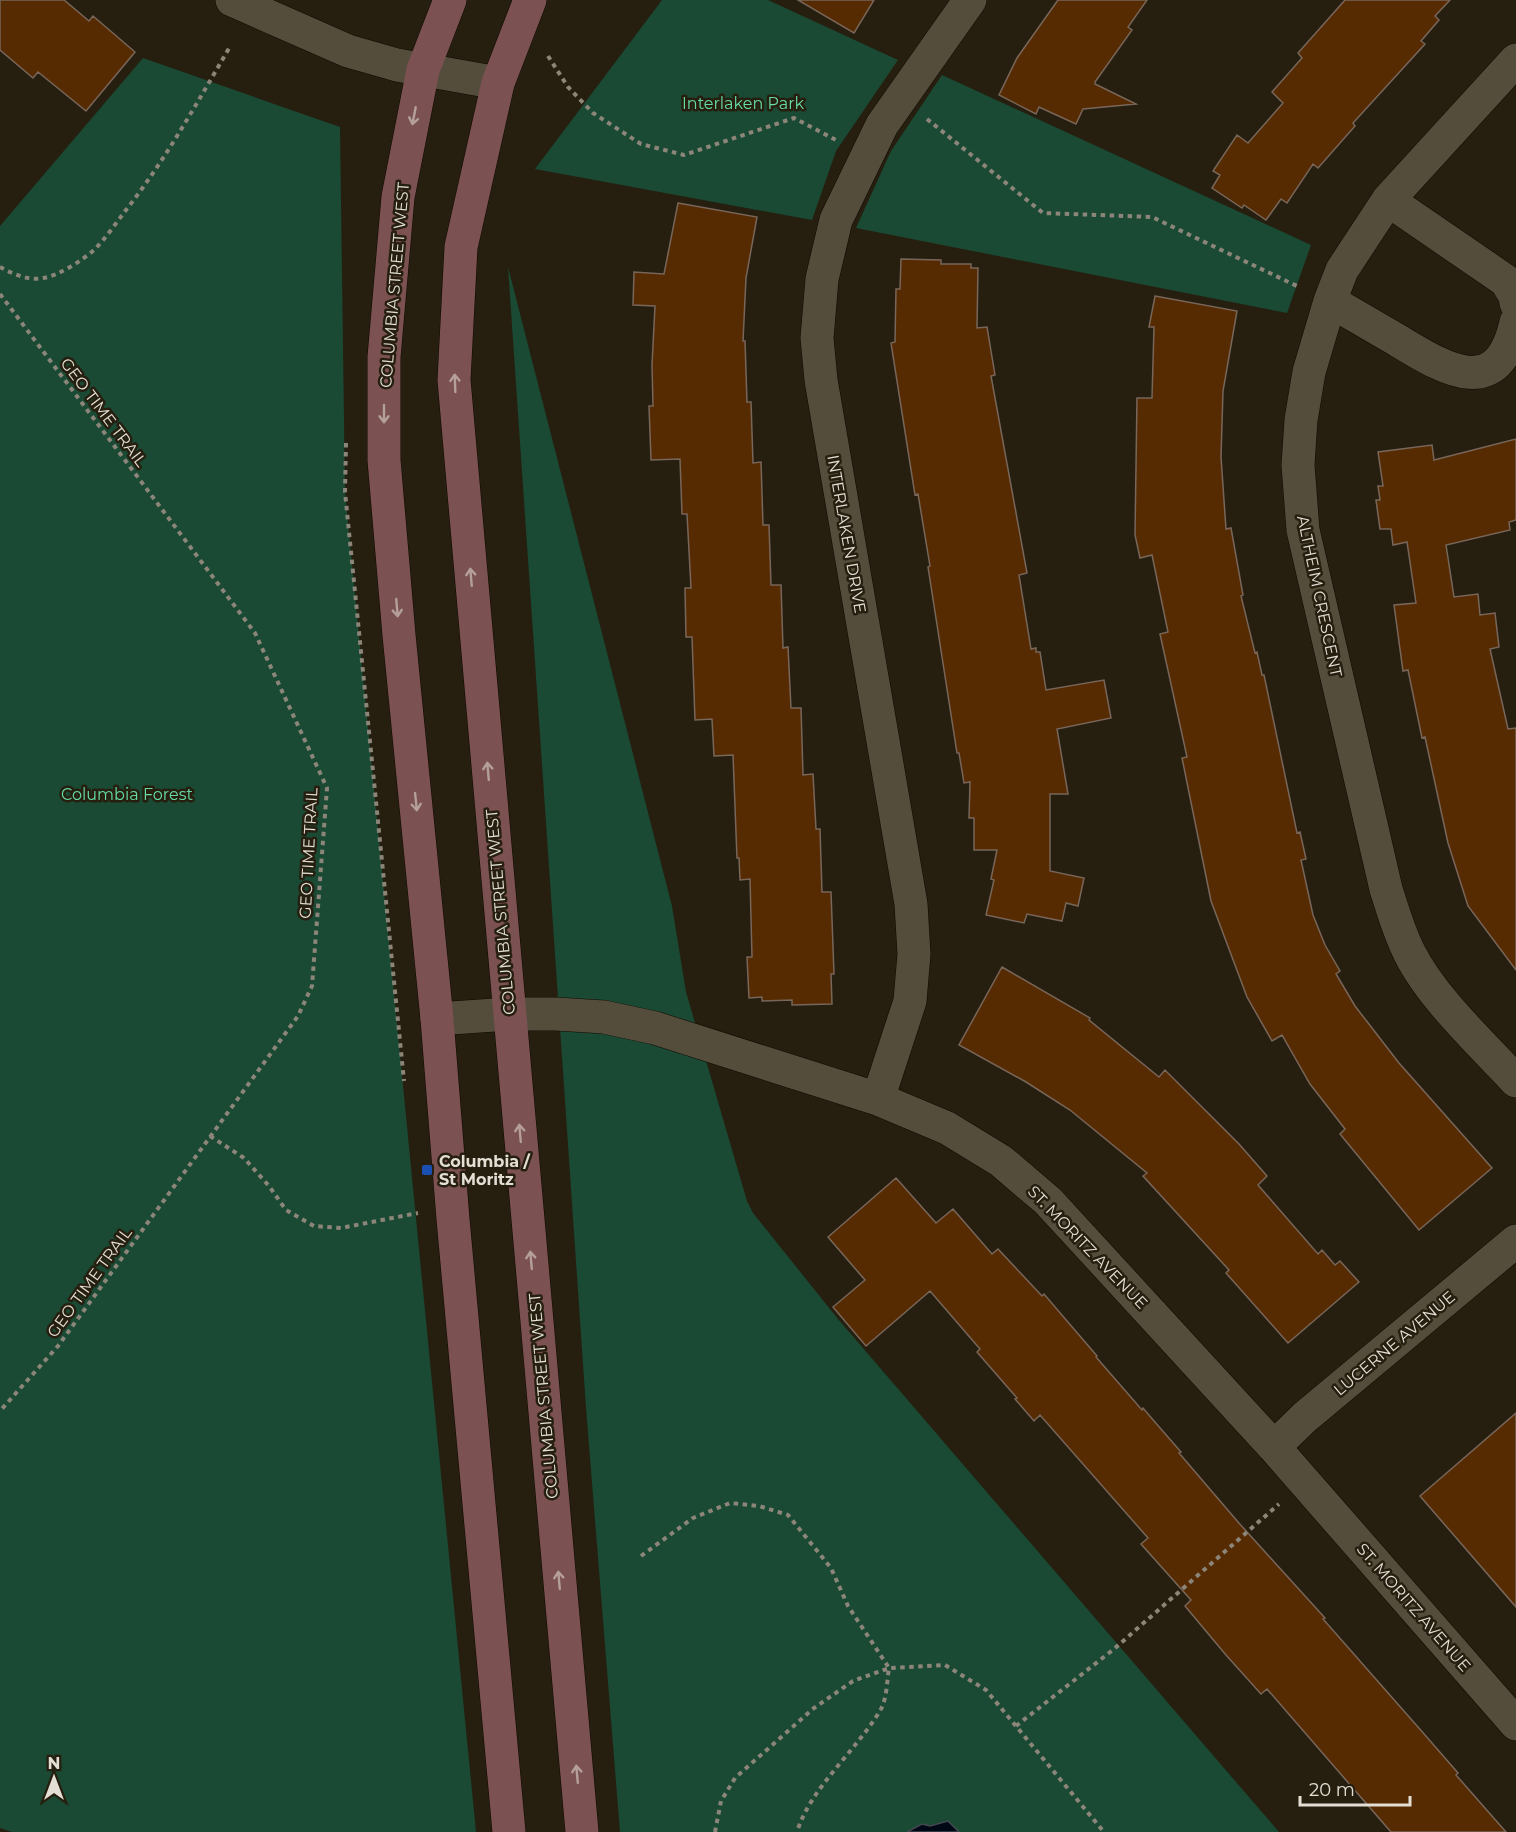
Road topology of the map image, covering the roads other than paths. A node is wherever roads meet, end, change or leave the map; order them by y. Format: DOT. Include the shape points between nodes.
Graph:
graph roads {
  1 [pos="232,0"];
  2 [pos="450,0"];
  3 [pos="530,0"];
  4 [pos="970,0"];
  5 [pos="1516,60"];
  6 [pos="423,70"];
  7 [pos="498,83"];
  8 [pos="1388,200"];
  9 [pos="1330,301"];
  10 [pos="1516,303"];
  11 [pos="1516,322"];
  12 [pos="509,1014"];
  13 [pos="437,1019"];
  14 [pos="1516,1081"];
  15 [pos="878,1099"];
  16 [pos="1516,1241"];
  17 [pos="1274,1447"];
  18 [pos="1516,1724"];
  19 [pos="509,1832"];
  20 [pos="582,1832"];
  1 -- 6 [label="street" via="348,51"];
  2 -- 6 [label="main road, COLUMBIA STREET WEST"];
  3 -- 7 [label="main road, COLUMBIA STREET WEST"];
  4 -- 15 [label="street, INTERLAKEN DRIVE" via="882,125 836,220 822,279 817,338 911,904 914,954 910,1001"];
  5 -- 8 [label="street, ALTHEIM CRESCENT"];
  6 -- 7 [label="street"];
  6 -- 13 [label="main road, COLUMBIA STREET WEST, one-way" via="398,197 384,357 384,460"];
  12 -- 7 [label="main road, COLUMBIA STREET WEST, one-way" via="454,380 461,247"];
  8 -- 9 [label="street, ALTHEIM CRESCENT" via="1342,270"];
  8 -- 10 [label="street" via="1506,281"];
  9 -- 11 [label="street" via="1439,365 1465,374 1489,369 1506,353"];
  9 -- 14 [label="street, ALTHEIM CRESCENT" via="1309,372 1298,465 1299,495 1303,530 1386,888 1410,955 1432,988"];
  12 -- 13 [label="street, ST. MORITZ AVENUE"];
  12 -- 15 [label="street, ST. MORITZ AVENUE" via="604,1017 655,1028"];
  20 -- 12 [label="main road, COLUMBIA STREET WEST, one-way"];
  13 -- 19 [label="main road, COLUMBIA STREET WEST"];
  15 -- 17 [label="street, ST. MORITZ AVENUE" via="947,1128 1001,1161 1048,1201"];
  16 -- 17 [label="street, LUCERNE AVENUE"];
  17 -- 18 [label="street, ST. MORITZ AVENUE"];
}
